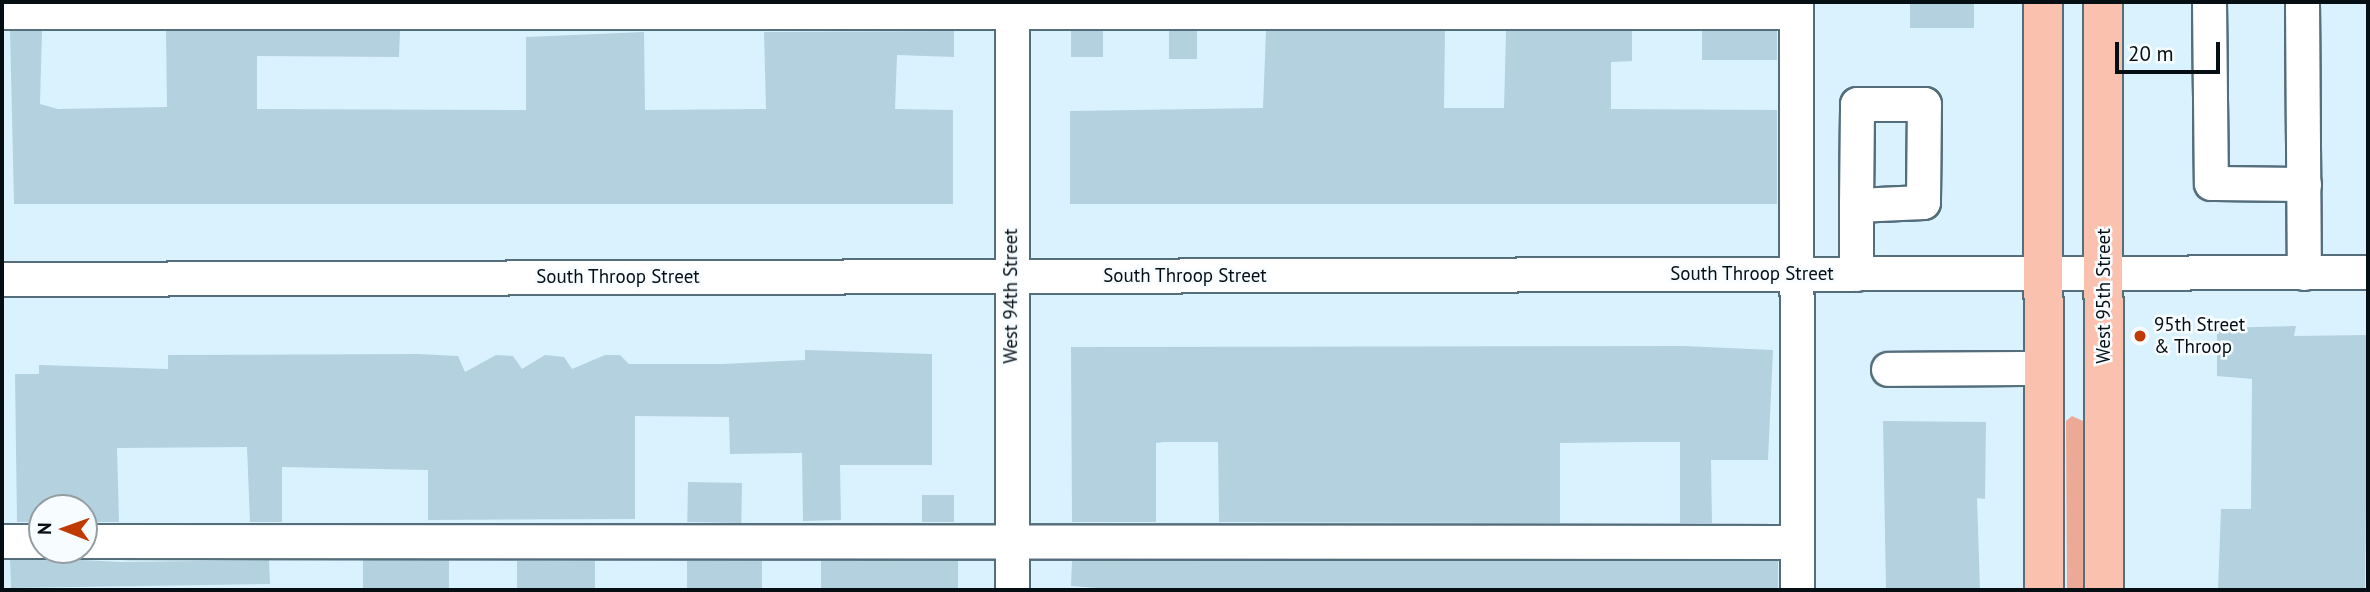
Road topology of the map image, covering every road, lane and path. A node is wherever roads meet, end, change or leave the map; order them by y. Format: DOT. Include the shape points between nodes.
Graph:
graph roads {
  1 [pos="2043,2"];
  2 [pos="2103,2"];
  3 [pos="2208,2"];
  4 [pos="2302,2"];
  5 [pos="1012,7"];
  6 [pos="1796,7"];
  7 [pos="2,12"];
  8 [pos="2304,184"];
  9 [pos="1856,205"];
  10 [pos="2304,272"];
  11 [pos="2368,272"];
  12 [pos="2043,273"];
  13 [pos="2104,273"];
  14 [pos="1796,274"];
  15 [pos="1856,274"];
  16 [pos="1012,276"];
  17 [pos="2,279"];
  18 [pos="2043,368"];
  19 [pos="1888,369"];
  20 [pos="2,541"];
  21 [pos="28,541"];
  22 [pos="98,541"];
  23 [pos="1012,542"];
  24 [pos="1796,542"];
  25 [pos="1012,590"];
  26 [pos="1797,590"];
  27 [pos="2044,590"];
  28 [pos="2105,590"];
  1 -- 12 [label="main road"];
  2 -- 13 [label="main road, West 95th Street"];
  3 -- 8 [label="street" via="2210,183"];
  4 -- 8 [label="street"];
  5 -- 6 [label="street"];
  5 -- 7 [label="street"];
  5 -- 16 [label="street, West 94th Street"];
  6 -- 14 [label="street"];
  8 -- 10 [label="street"];
  9 -- 15 [label="street"];
  10 -- 11 [label="street, South Throop Street"];
  10 -- 13 [label="street, South Throop Street"];
  12 -- 13 [label="street, South Throop Street"];
  12 -- 15 [label="street, South Throop Street"];
  12 -- 18 [label="main road"];
  13 -- 28 [label="main road, West 95th Street"];
  14 -- 15 [label="street, South Throop Street"];
  14 -- 16 [label="street, South Throop Street"];
  14 -- 24 [label="street"];
  16 -- 17 [label="street, South Throop Street"];
  16 -- 23 [label="street, West 94th Street"];
  18 -- 19 [label="street"];
  18 -- 27 [label="main road"];
  20 -- 21 [label="street"];
  22 -- 23 [label="street"];
  23 -- 24 [label="street"];
  23 -- 25 [label="street, West 94th Street"];
  24 -- 26 [label="street"];
}
